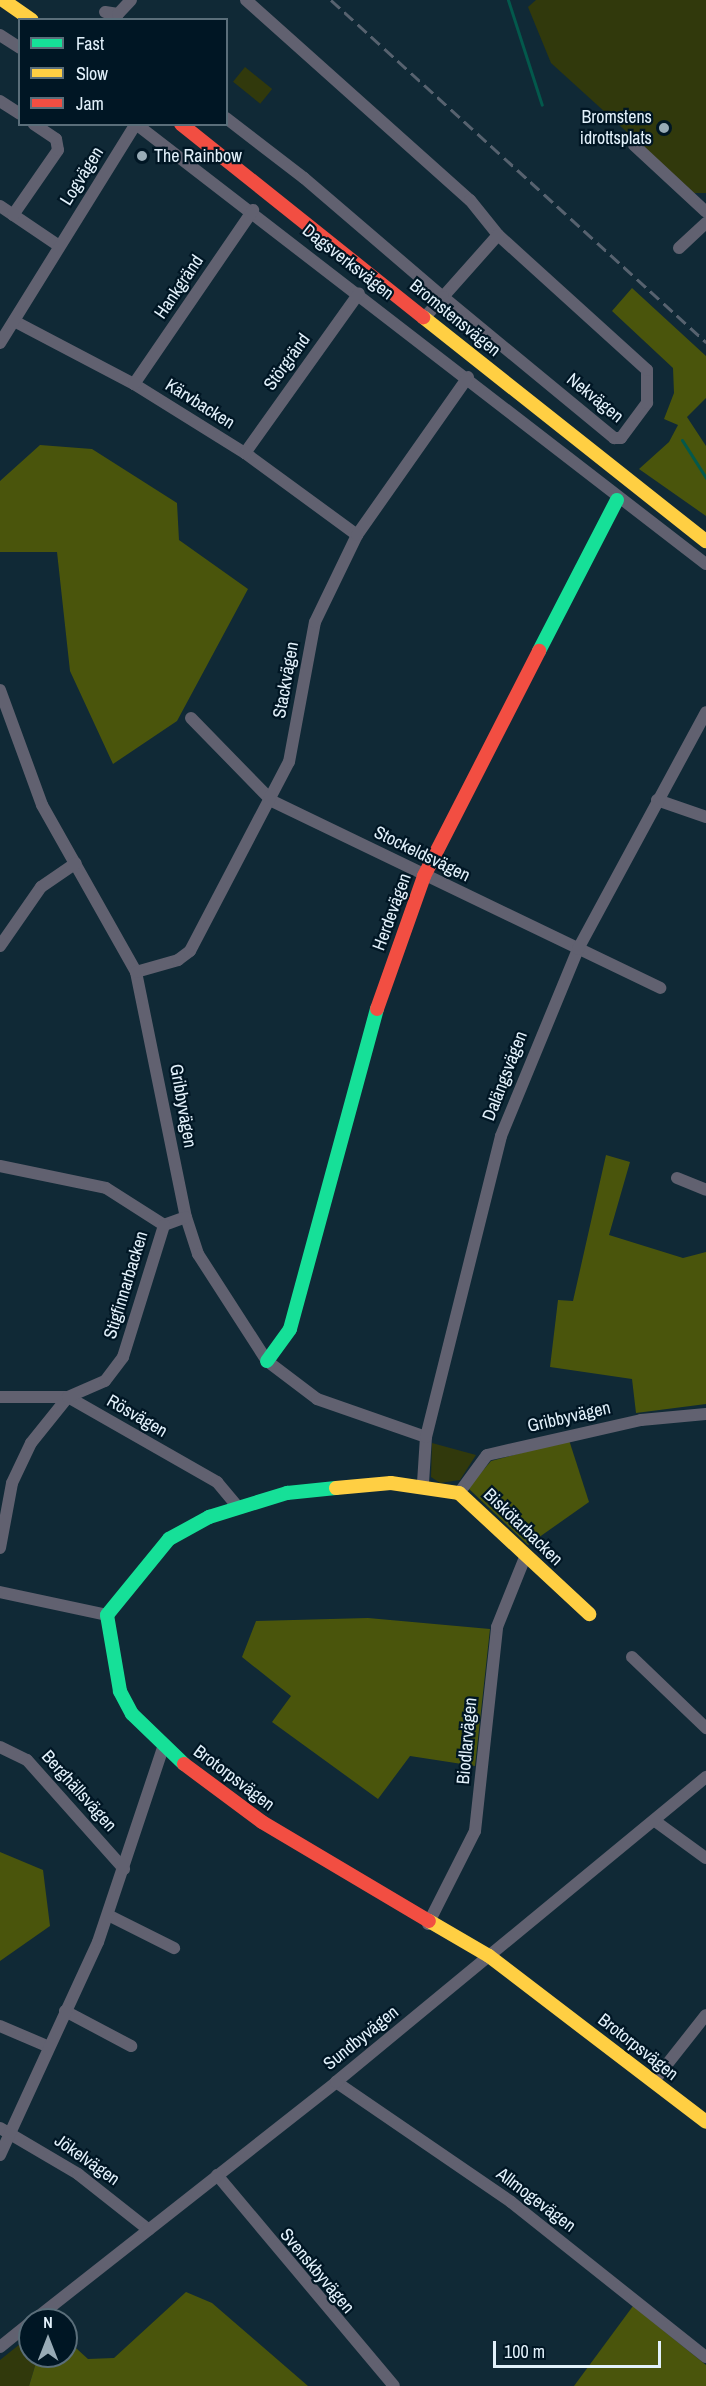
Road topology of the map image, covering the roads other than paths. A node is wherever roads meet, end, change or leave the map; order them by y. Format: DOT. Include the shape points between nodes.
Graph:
graph roads {
  1 [pos="3,0"];
  2 [pos="131,0"];
  3 [pos="246,0"];
  4 [pos="29,18"];
  5 [pos="109,18"];
  6 [pos="0,35"];
  7 [pos="18,47"];
  8 [pos="0,101"];
  9 [pos="18,113"];
  10 [pos="228,120"];
  11 [pos="37,126"];
  12 [pos="135,126"];
  13 [pos="139,126"];
  14 [pos="184,126"];
  15 [pos="634,145"];
  16 [pos="0,206"];
  17 [pos="253,210"];
  18 [pos="706,212"];
  19 [pos="13,215"];
  20 [pos="706,223"];
  21 [pos="498,235"];
  22 [pos="59,246"];
  23 [pos="679,248"];
  24 [pos="359,293"];
  25 [pos="443,297"];
  26 [pos="425,317"];
  27 [pos="14,321"];
  28 [pos="0,343"];
  29 [pos="468,377"];
  30 [pos="134,384"];
  31 [pos="245,453"];
  32 [pos="617,500"];
  33 [pos="357,535"];
  34 [pos="706,541"];
  35 [pos="706,564"];
  36 [pos="0,690"];
  37 [pos="706,712"];
  38 [pos="191,718"];
  39 [pos="657,800"];
  40 [pos="272,801"];
  41 [pos="706,817"];
  42 [pos="76,863"];
  43 [pos="424,876"];
  44 [pos="0,946"];
  45 [pos="578,949"];
  46 [pos="136,972"];
  47 [pos="660,988"];
  48 [pos="0,1166"];
  49 [pos="676,1178"];
  50 [pos="706,1190"];
  51 [pos="186,1216"];
  52 [pos="164,1225"];
  53 [pos="267,1361"];
  54 [pos="0,1397"];
  55 [pos="68,1397"];
  56 [pos="706,1414"];
  57 [pos="426,1437"];
  58 [pos="423,1483"];
  59 [pos="459,1492"];
  60 [pos="239,1508"];
  61 [pos="0,1548"];
  62 [pos="526,1555"];
  63 [pos="0,1592"];
  64 [pos="589,1614"];
  65 [pos="106,1615"];
  66 [pos="632,1657"];
  67 [pos="706,1728"];
  68 [pos="0,1747"];
  69 [pos="163,1748"];
  70 [pos="706,1777"];
  71 [pos="655,1821"];
  72 [pos="705,1855"];
  73 [pos="124,1869"];
  74 [pos="108,1915"];
  75 [pos="428,1924"];
  76 [pos="174,1948"];
  77 [pos="489,1956"];
  78 [pos="65,2011"];
  79 [pos="706,2015"];
  80 [pos="0,2026"];
  81 [pos="47,2046"];
  82 [pos="131,2046"];
  83 [pos="336,2082"];
  84 [pos="653,2082"];
  85 [pos="706,2122"];
  86 [pos="5,2129"];
  87 [pos="0,2155"];
  88 [pos="217,2175"];
  89 [pos="149,2230"];
  90 [pos="49,2308"];
  91 [pos="18,2333"];
  92 [pos="0,2347"];
  93 [pos="706,2357"];
  94 [pos="394,2386"];
  1 -- 4 [label="street"];
  2 -- 5 [label="street" via="118,14 105,12"];
  3 -- 21 [label="street, Nekvägen" via="470,200"];
  6 -- 7 [label="street"];
  8 -- 9 [label="street"];
  10 -- 25 [label="street, Nekvägen"];
  11 -- 19 [label="street" via="56,139 58,150"];
  12 -- 22 [label="street, Logvägen"];
  13 -- 17 [label="street, Dagsverksvägen"];
  14 -- 26 [label="street, Bromstensvägen"];
  15 -- 18 [label="street"];
  16 -- 19 [label="street"];
  17 -- 24 [label="street, Dagsverksvägen"];
  17 -- 30 [label="street, Hankgränd"];
  19 -- 22 [label="street"];
  20 -- 23 [label="street"];
  21 -- 25 [label="street"];
  21 -- 25 [label="street, Nekvägen" via="647,370 647,403 627,431 614,438"];
  22 -- 27 [label="street, Logvägen"];
  24 -- 29 [label="street, Dagsverksvägen"];
  24 -- 31 [label="street, Störgränd"];
  25 -- 26 [label="street"];
  26 -- 34 [label="street, Bromstensvägen"];
  27 -- 28 [label="street, Logvägen"];
  27 -- 30 [label="street, Kärvbacken"];
  29 -- 32 [label="street, Dagsverksvägen"];
  29 -- 33 [label="street, Stackvägen"];
  30 -- 31 [label="street, Kärvbacken"];
  31 -- 33 [label="street, Kärvbacken"];
  32 -- 35 [label="street, Dagsverksvägen"];
  32 -- 43 [label="street, Herdevägen"];
  33 -- 40 [label="street, Stackvägen" via="315,622 289,762"];
  36 -- 42 [label="street, Gribbyvägen" via="42,805"];
  37 -- 39 [label="street, Dalängsvägen"];
  38 -- 40 [label="street, Stockeldsvägen"];
  39 -- 41 [label="street"];
  39 -- 45 [label="street, Dalängsvägen"];
  40 -- 43 [label="street, Stockeldsvägen"];
  40 -- 46 [label="street, Stackvägen" via="234,861 190,951 178,960"];
  42 -- 44 [label="street" via="41,887"];
  42 -- 46 [label="street, Gribbyvägen"];
  43 -- 45 [label="street, Stockeldsvägen"];
  43 -- 53 [label="street, Herdevägen" via="361,1054 290,1329"];
  45 -- 47 [label="street, Stockeldsvägen"];
  45 -- 57 [label="street, Dalängsvägen" via="501,1136"];
  46 -- 51 [label="street, Gribbyvägen"];
  48 -- 52 [label="street" via="106,1188"];
  49 -- 50 [label="street"];
  51 -- 52 [label="street"];
  51 -- 53 [label="street, Gribbyvägen" via="198,1254"];
  52 -- 55 [label="street, Stigfinnarbacken" via="123,1357 105,1382"];
  53 -- 57 [label="street, Gribbyvägen" via="317,1399"];
  54 -- 55 [label="street, Rösvägen"];
  55 -- 60 [label="street, Rösvägen" via="217,1482"];
  55 -- 61 [label="street" via="19,1465"];
  56 -- 59 [label="street, Gribbyvägen" via="641,1420 487,1455"];
  57 -- 58 [label="street, Dalängsvägen"];
  58 -- 59 [label="street, Biskötarbacken"];
  58 -- 60 [label="street" via="287,1493"];
  59 -- 62 [label="street, Biskötarbacken"];
  60 -- 65 [label="street" via="169,1539"];
  62 -- 64 [label="street, Biskötarbacken"];
  62 -- 75 [label="street, Biodlarvägen" via="496,1627 475,1831"];
  63 -- 65 [label="street"];
  65 -- 69 [label="street, Brotorpsvägen" via="120,1691 132,1714"];
  66 -- 67 [label="street"];
  68 -- 73 [label="street, Berghällsvägen" via="27,1760"];
  69 -- 73 [label="street"];
  69 -- 75 [label="street, Brotorpsvägen" via="262,1822"];
  70 -- 71 [label="street, Sundbyvägen"];
  71 -- 72 [label="street"];
  71 -- 77 [label="street, Sundbyvägen"];
  73 -- 74 [label="street"];
  74 -- 76 [label="street"];
  74 -- 78 [label="street"];
  75 -- 77 [label="street, Brotorpsvägen"];
  77 -- 83 [label="street, Sundbyvägen"];
  77 -- 84 [label="street, Brotorpsvägen"];
  78 -- 81 [label="street"];
  78 -- 82 [label="street"];
  79 -- 84 [label="street"];
  80 -- 81 [label="street"];
  81 -- 86 [label="street"];
  83 -- 88 [label="street, Sundbyvägen"];
  83 -- 93 [label="street, Allmogevägen" via="511,2202"];
  84 -- 85 [label="street, Brotorpsvägen"];
  86 -- 87 [label="street"];
  86 -- 89 [label="street, Jökelvägen"];
  88 -- 89 [label="street, Sundbyvägen"];
  88 -- 94 [label="street, Svenskbyvägen"];
  89 -- 90 [label="street, Sundbyvägen"];
  91 -- 92 [label="street"];
}
